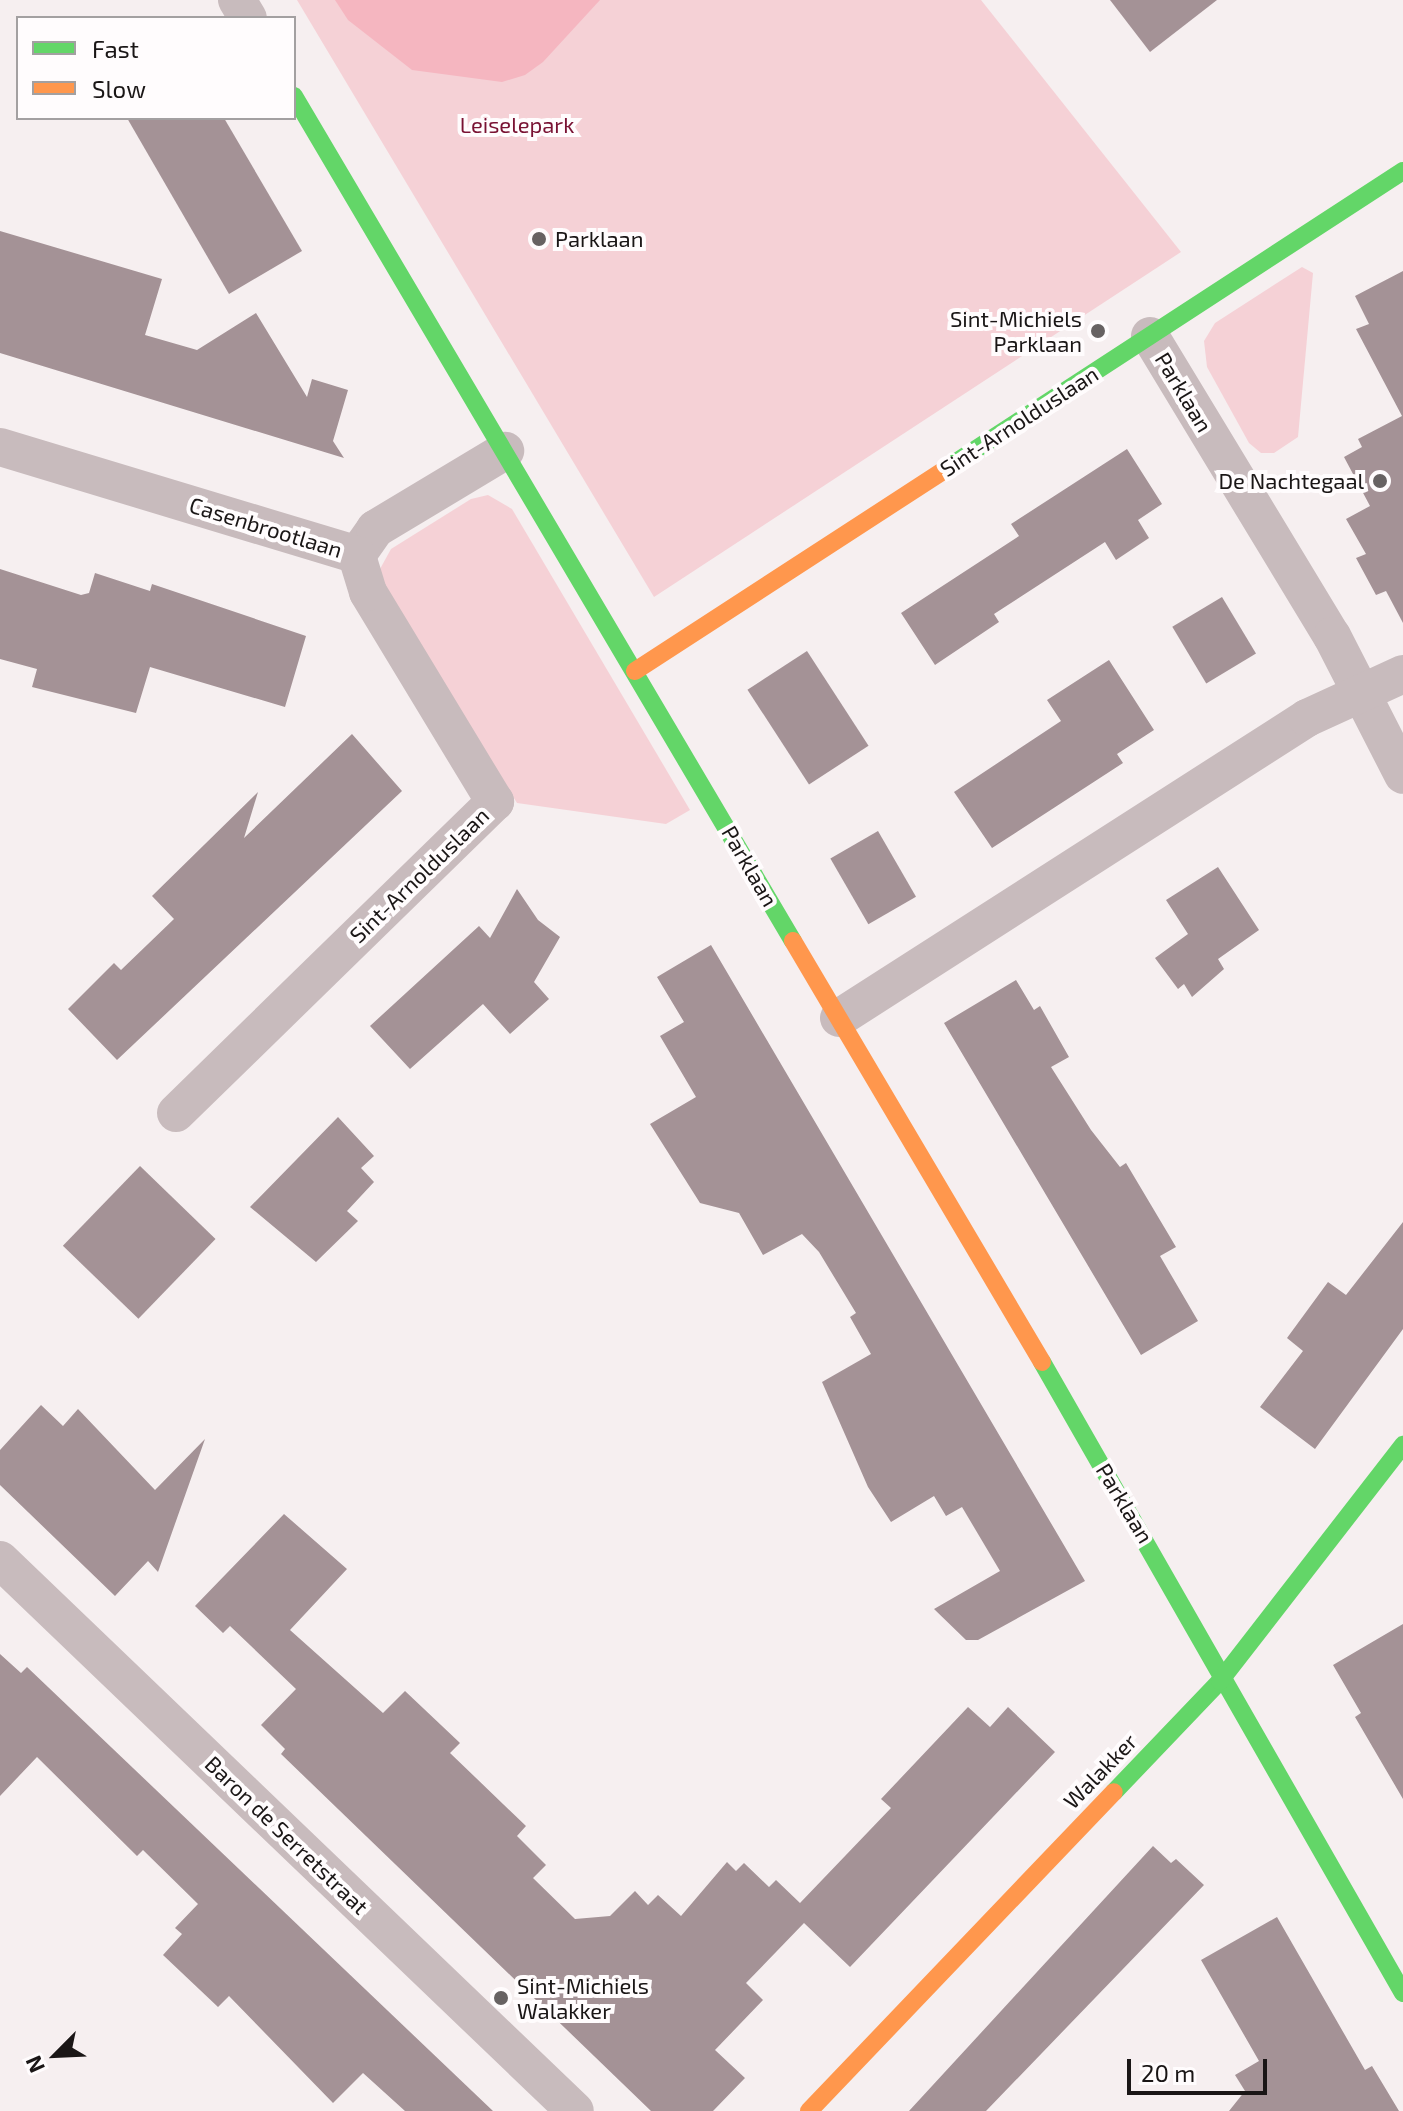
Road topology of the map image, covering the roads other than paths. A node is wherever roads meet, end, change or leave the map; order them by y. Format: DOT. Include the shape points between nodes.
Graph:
graph roads {
  1 [pos="296,99"];
  2 [pos="1403,171"];
  3 [pos="1150,336"];
  4 [pos="0,447"];
  5 [pos="505,451"];
  6 [pos="357,555"];
  7 [pos="635,671"];
  8 [pos="1403,674"];
  9 [pos="1362,696"];
  10 [pos="1403,775"];
  11 [pos="839,1018"];
  12 [pos="176,1113"];
  13 [pos="1403,1445"];
  14 [pos="0,1560"];
  15 [pos="1220,1681"];
  16 [pos="1403,1993"];
  17 [pos="575,2111"];
  18 [pos="809,2111"];
  1 -- 5 [label="street, Parklaan"];
  2 -- 3 [label="street, Sint-Arnolduslaan"];
  3 -- 7 [label="street, Sint-Arnolduslaan"];
  3 -- 9 [label="street, Parklaan" via="1325,624"];
  4 -- 6 [label="street, Casenbrootlaan"];
  5 -- 6 [label="street, Casenbrootlaan" via="375,529"];
  5 -- 7 [label="street, Parklaan"];
  6 -- 12 [label="street, Sint-Arnolduslaan" via="368,592 495,802"];
  7 -- 11 [label="street, Parklaan"];
  8 -- 9 [label="street"];
  9 -- 10 [label="street, Parklaan"];
  9 -- 11 [label="street" via="1307,718"];
  11 -- 15 [label="street, Parklaan" via="1169,1578"];
  13 -- 15 [label="street, Walakker"];
  14 -- 17 [label="street, Baron de Serretstraat"];
  15 -- 16 [label="street, Parklaan"];
  15 -- 18 [label="street, Walakker"];
}
